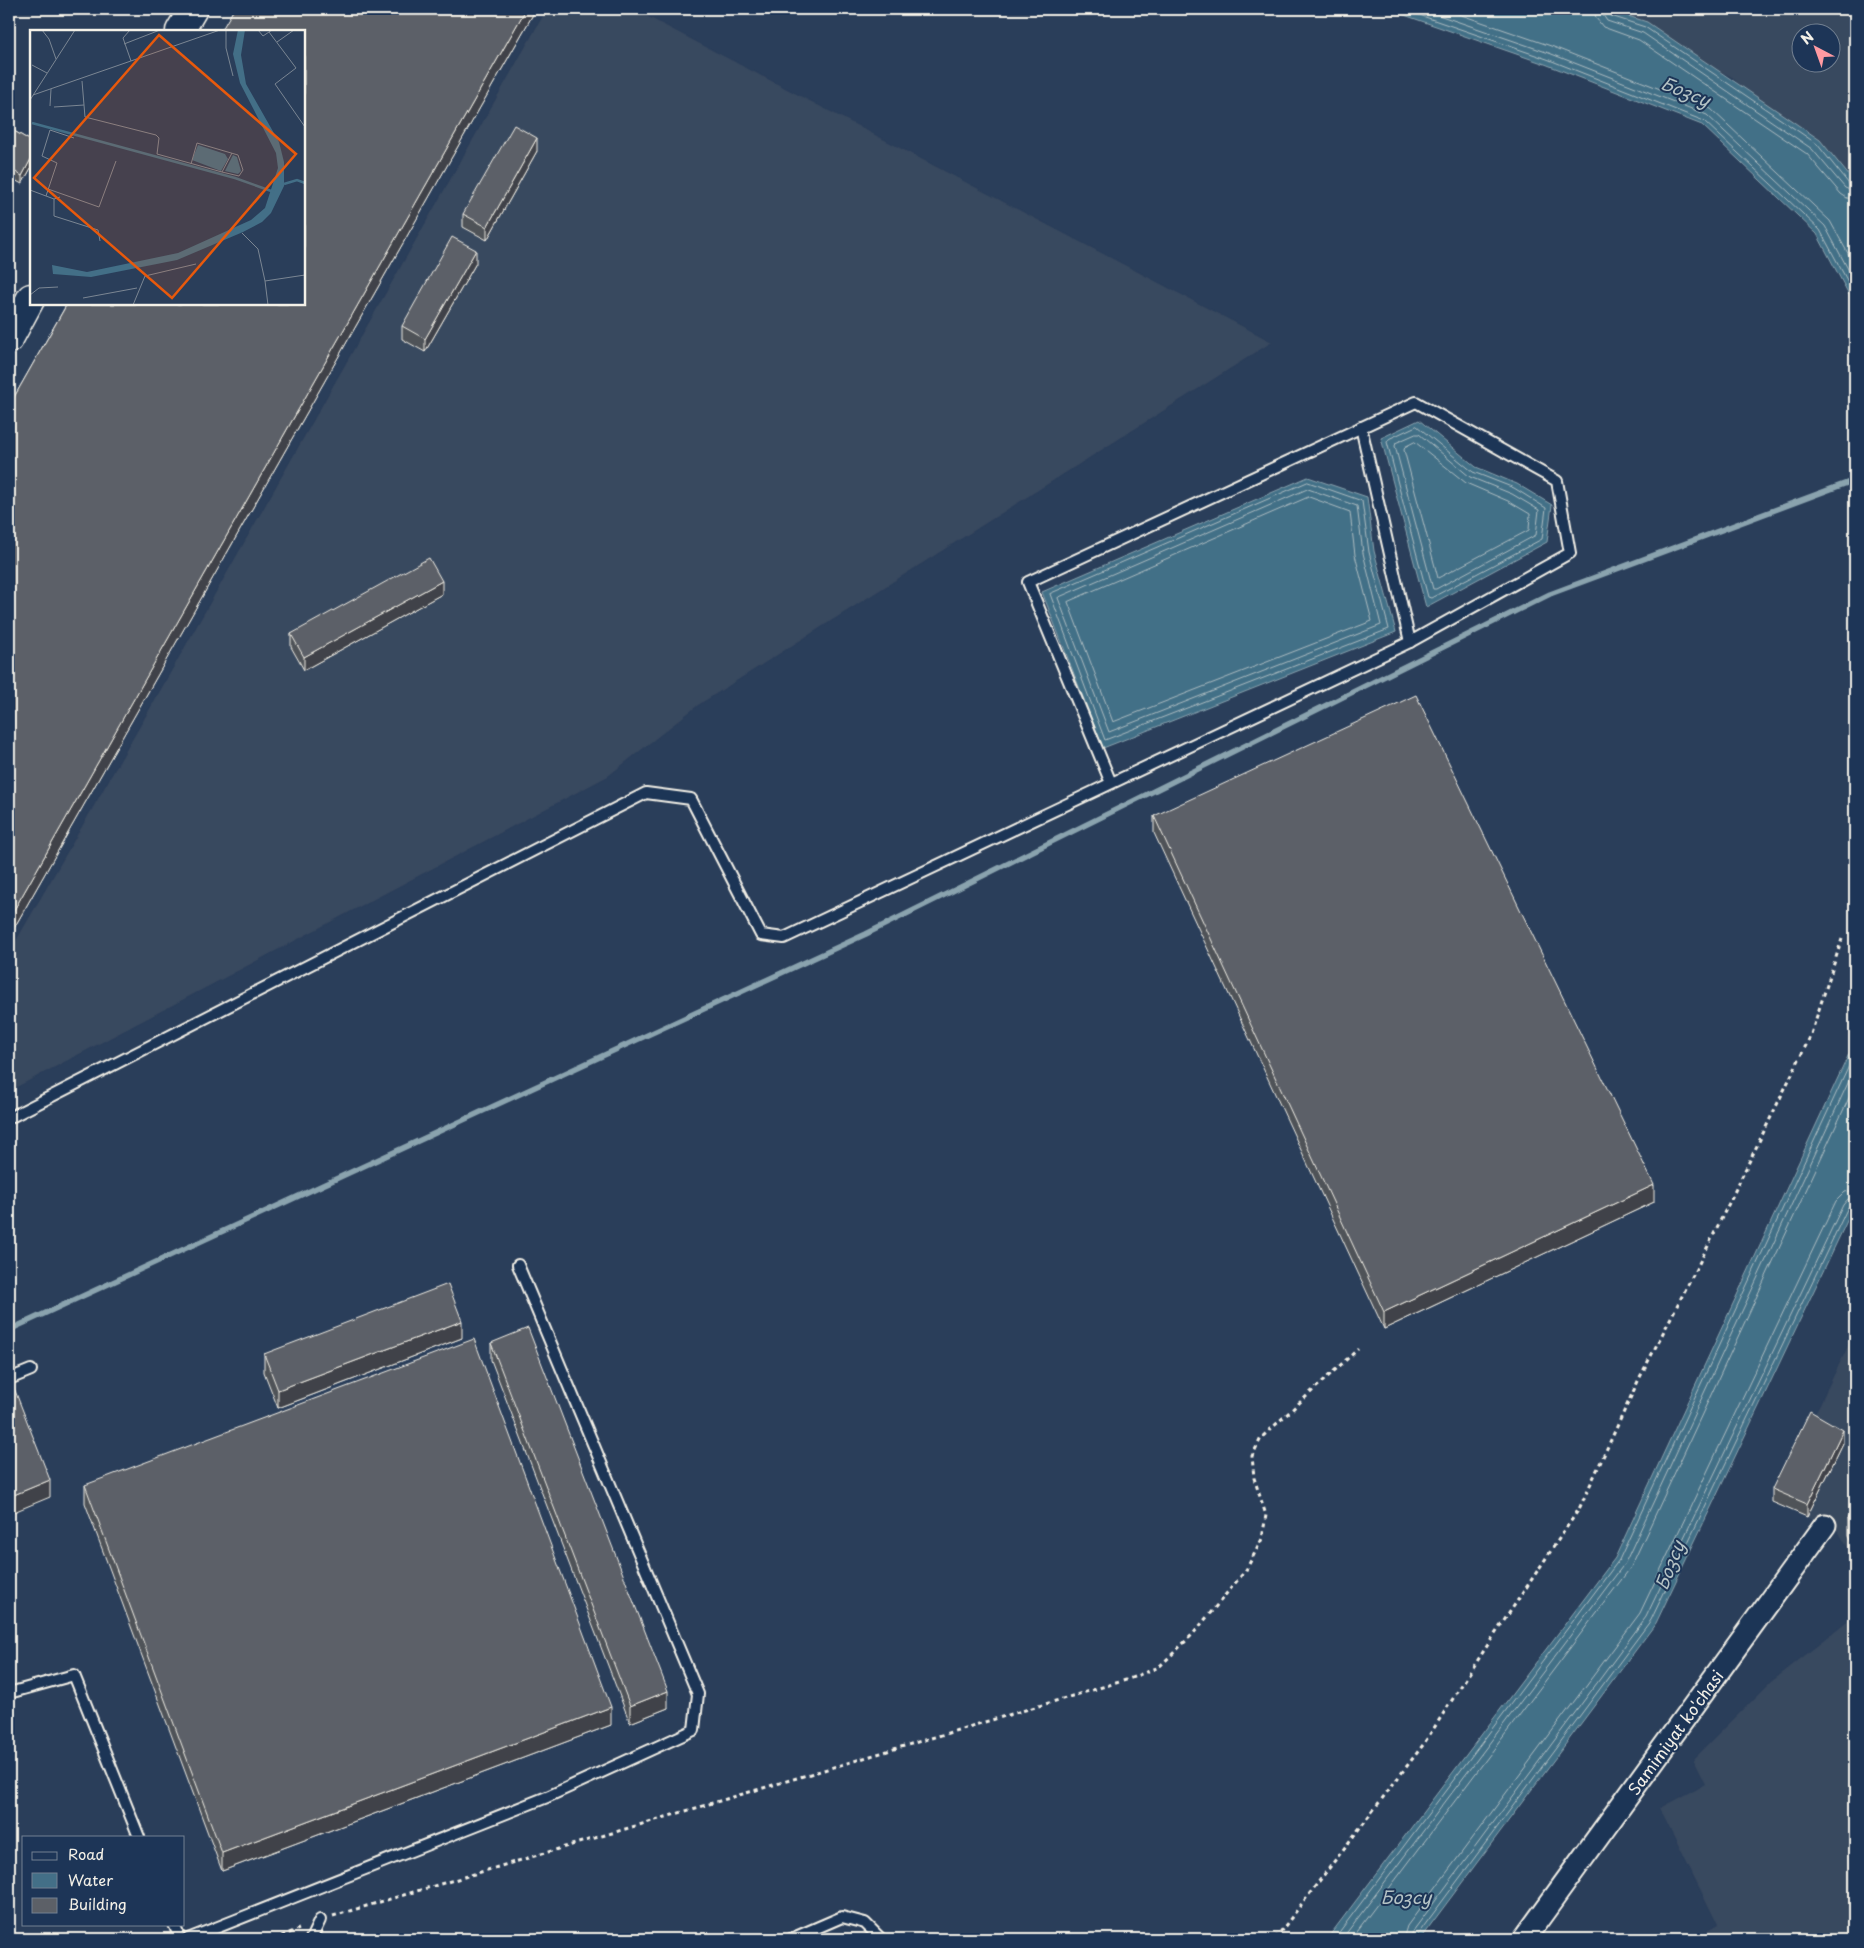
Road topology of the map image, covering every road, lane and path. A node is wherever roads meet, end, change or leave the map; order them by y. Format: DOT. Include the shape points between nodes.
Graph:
graph roads {
  1 [pos="193,9"];
  2 [pos="181,30"];
  3 [pos="30,300"];
  4 [pos="9,339"];
  5 [pos="1361,427"];
  6 [pos="1410,642"];
  7 [pos="1111,783"];
  8 [pos="1842,939"];
  9 [pos="9,1118"];
  10 [pos="518,1265"];
  11 [pos="1358,1349"];
  12 [pos="31,1370"];
  13 [pos="9,1379"];
  14 [pos="1825,1525"];
  15 [pos="9,1694"];
  16 [pos="139,1836"];
  17 [pos="320,1920"];
  18 [pos="175,1926"];
  19 [pos="180,1939"];
  20 [pos="188,1939"];
  21 [pos="274,1939"];
  22 [pos="311,1939"];
  23 [pos="791,1939"];
  24 [pos="881,1939"];
  25 [pos="1274,1939"];
  26 [pos="1524,1939"];
  1 -- 2 [label="main road"];
  3 -- 4 [label="main road"];
  5 -- 6 [label="lane"];
  5 -- 6 [label="lane" via="1416,402 1557,481 1570,552"];
  5 -- 7 [label="lane" via="1028,582"];
  6 -- 7 [label="lane"];
  7 -- 9 [label="lane" via="784,938 760,935 691,800 646,793"];
  8 -- 25 [label="path" via="1810,1037 1639,1379 1579,1509 1423,1745"];
  10 -- 20 [label="lane" via="698,1694 694,1730 547,1796"];
  11 -- 17 [label="path" via="1260,1438 1252,1456 1254,1478 1266,1515 1262,1539 1246,1570 1193,1634 1159,1667 1126,1680"];
  12 -- 13 [label="lane"];
  14 -- 26 [label="street, Samimiyat ko'chasi"];
  15 -- 16 [label="lane" via="74,1675"];
  17 -- 21 [label="path"];
  17 -- 22 [label="lane"];
  18 -- 19 [label="lane"];
  23 -- 24 [label="lane" via="842,1917 865,1923"];
}
